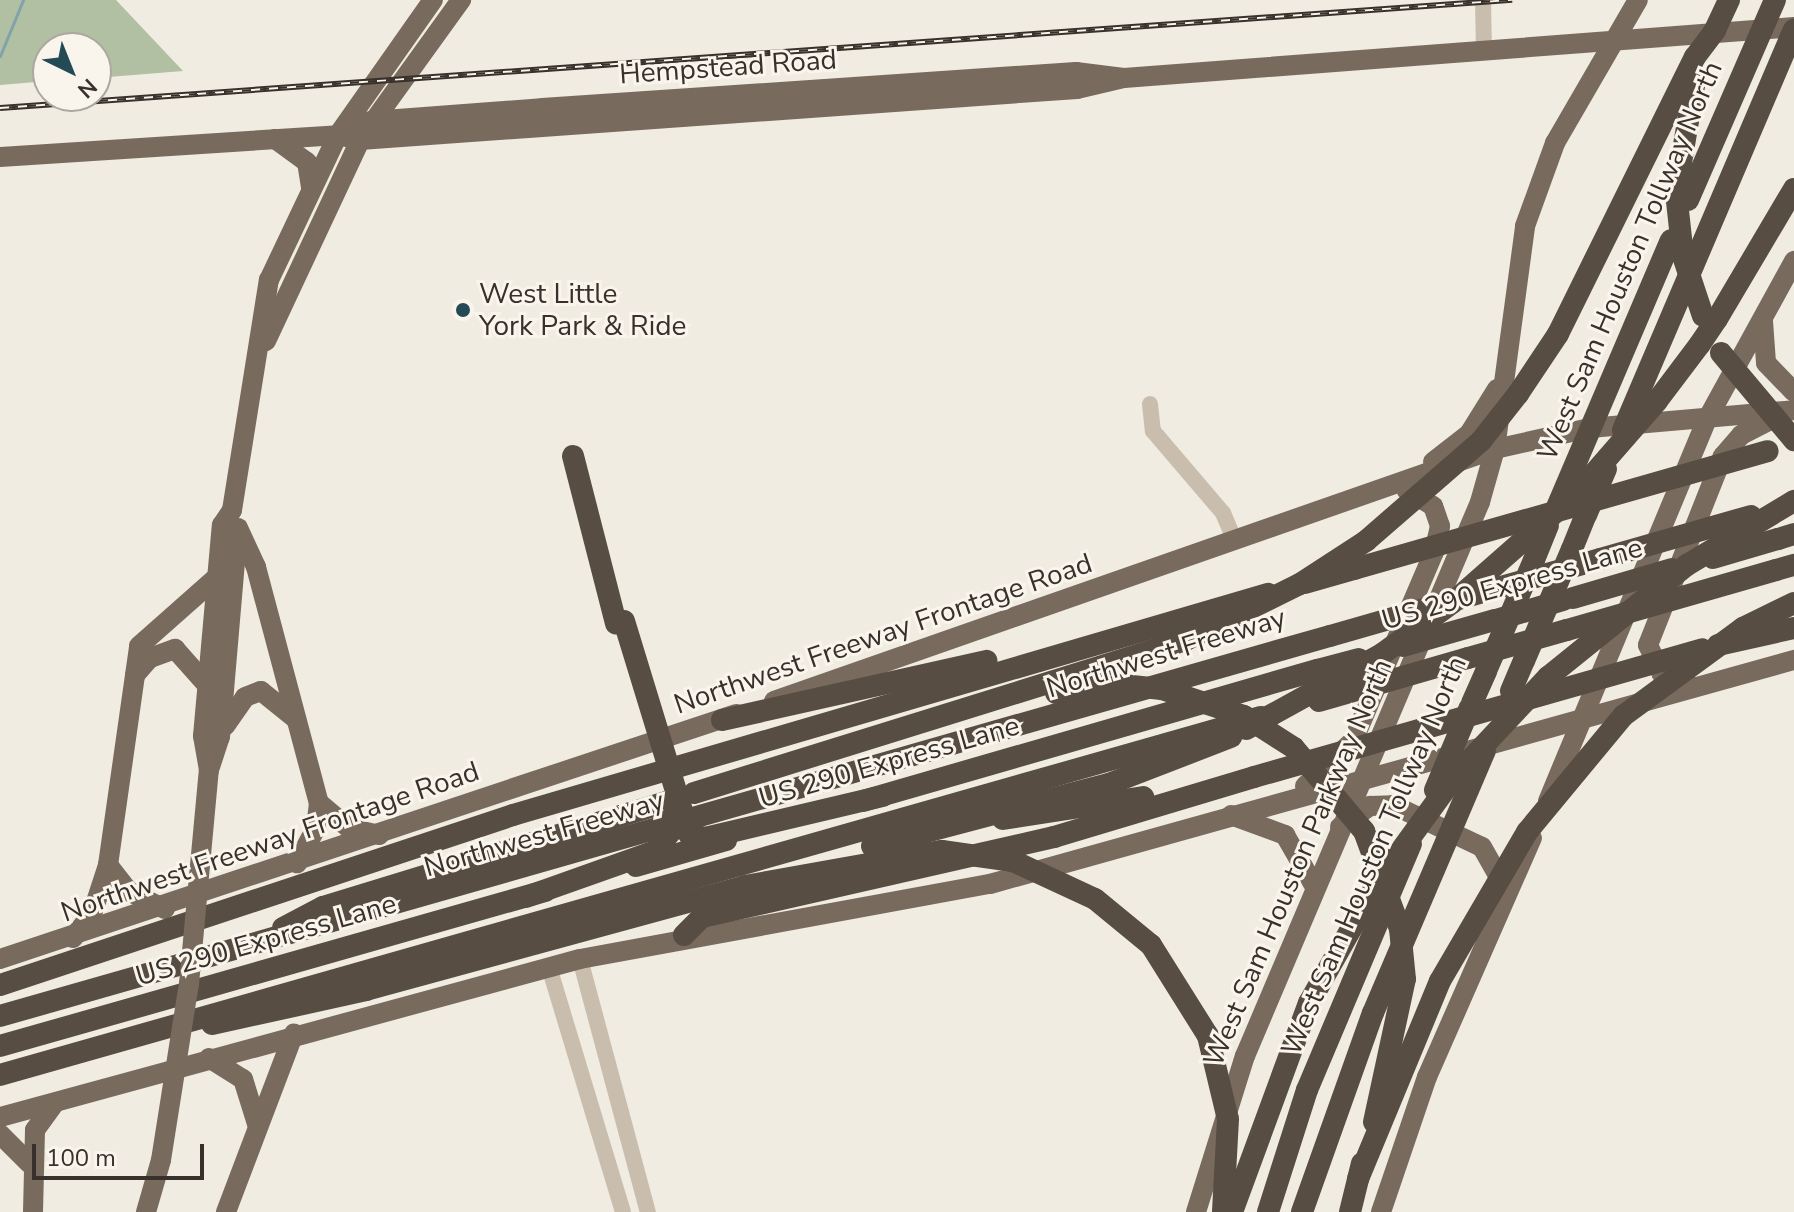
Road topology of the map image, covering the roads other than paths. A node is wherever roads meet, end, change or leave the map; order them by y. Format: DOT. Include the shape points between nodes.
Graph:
graph roads {
  1 [pos="433,0"];
  2 [pos="461,0"];
  3 [pos="1483,0"];
  4 [pos="1638,0"];
  5 [pos="1729,0"];
  6 [pos="1775,0"];
  7 [pos="1794,29"];
  8 [pos="1715,30"];
  9 [pos="1484,52"];
  10 [pos="1124,78"];
  11 [pos="371,121"];
  12 [pos="338,135"];
  13 [pos="275,139"];
  14 [pos="360,140"];
  15 [pos="0,157"];
  16 [pos="311,187"];
  17 [pos="1794,189"];
  18 [pos="1794,261"];
  19 [pos="1766,303"];
  20 [pos="260,352"];
  21 [pos="1506,370"];
  22 [pos="1150,404"];
  23 [pos="1792,404"];
  24 [pos="1705,423"];
  25 [pos="1794,442"];
  26 [pos="1495,449"];
  27 [pos="1416,473"];
  28 [pos="1374,488"];
  29 [pos="1790,504"];
  30 [pos="235,519"];
  31 [pos="1233,537"];
  32 [pos="1786,537"];
  33 [pos="1785,568"];
  34 [pos="218,576"];
  35 [pos="1794,603"];
  36 [pos="620,622"];
  37 [pos="1160,624"];
  38 [pos="1794,628"];
  39 [pos="1794,660"];
  40 [pos="135,675"];
  41 [pos="1691,684"];
  42 [pos="208,686"];
  43 [pos="1585,714"];
  44 [pos="941,715"];
  45 [pos="296,719"];
  46 [pos="722,720"];
  47 [pos="220,737"];
  48 [pos="209,770"];
  49 [pos="1253,773"];
  50 [pos="1360,777"];
  51 [pos="882,796"];
  52 [pos="1293,797"];
  53 [pos="319,803"];
  54 [pos="1231,815"];
  55 [pos="1339,827"];
  56 [pos="379,835"];
  57 [pos="772,851"];
  58 [pos="297,863"];
  59 [pos="108,865"];
  60 [pos="745,886"];
  61 [pos="1315,887"];
  62 [pos="526,897"];
  63 [pos="1507,898"];
  64 [pos="165,909"];
  65 [pos="684,935"];
  66 [pos="73,938"];
  67 [pos="250,946"];
  68 [pos="0,959"];
  69 [pos="580,959"];
  70 [pos="549,967"];
  71 [pos="0,985"];
  72 [pos="0,1016"];
  73 [pos="151,1032"];
  74 [pos="294,1033"];
  75 [pos="0,1046"];
  76 [pos="209,1058"];
  77 [pos="0,1075"];
  78 [pos="58,1101"];
  79 [pos="0,1117"];
  80 [pos="257,1124"];
  81 [pos="0,1134"];
  82 [pos="30,1164"];
  83 [pos="1358,1179"];
  84 [pos="33,1212"];
  85 [pos="146,1212"];
  86 [pos="226,1212"];
  87 [pos="623,1212"];
  88 [pos="648,1212"];
  89 [pos="1196,1212"];
  90 [pos="1223,1212"];
  91 [pos="1232,1212"];
  92 [pos="1268,1212"];
  93 [pos="1302,1212"];
  94 [pos="1350,1212"];
  95 [pos="1381,1212"];
  1 -- 12 [label="main road"];
  2 -- 11 [label="main road"];
  3 -- 9 [label="street"];
  4 -- 21 [label="main road, West Sam Houston Parkway North, bridge" via="1555,143 1525,226"];
  5 -- 8 [label="highway"];
  6 -- 92 [label="highway, West Sam Houston Tollway North, bridge" via="1331,1031"];
  7 -- 9 [label="main road, Hempstead Road"];
  7 -- 93 [label="highway, bridge" via="1373,1013"];
  8 -- 25 [label="highway, bridge" via="1678,151 1683,256 1721,353"];
  8 -- 44 [label="highway, bridge" via="1674,97 1558,334 1481,441 1440,480 1366,541 1241,615 1186,640"];
  9 -- 10 [label="main road, Hempstead Road"];
  10 -- 11 [label="main road, Hempstead Road" via="1076,72"];
  10 -- 14 [label="main road, Hempstead Road" via="1077,89"];
  11 -- 12 [label="main road, Hempstead Road"];
  11 -- 14 [label="main road"];
  12 -- 13 [label="main road, Hempstead Road"];
  12 -- 14 [label="main road, Hempstead Road"];
  12 -- 16 [label="main road"];
  13 -- 15 [label="main road, Hempstead Road"];
  13 -- 16 [label="main road" via="307,162"];
  14 -- 20 [label="main road"];
  16 -- 20 [label="main road" via="269,280"];
  17 -- 60 [label="highway, bridge" via="1700,344 1610,458 1514,553 1382,654 1180,759"];
  18 -- 19 [label="main road"];
  19 -- 23 [label="main road" via="1760,347"];
  19 -- 24 [label="main road"];
  20 -- 30 [label="main road"];
  21 -- 26 [label="main road, West Sam Houston Parkway North"];
  21 -- 27 [label="main road" via="1469,434"];
  22 -- 31 [label="street" via="1153,431 1223,513"];
  23 -- 24 [label="main road, Northwest Freeway Frontage Road"];
  23 -- 41 [label="main road" via="1741,435 1723,456 1648,645 1662,674"];
  24 -- 26 [label="main road, Northwest Freeway Frontage Road" via="1590,428"];
  24 -- 43 [label="main road"];
  25 -- 37 [label="highway, bridge"];
  26 -- 27 [label="main road, Northwest Freeway Frontage Road"];
  26 -- 50 [label="main road, West Sam Houston Parkway North" via="1460,559"];
  27 -- 28 [label="main road, Northwest Freeway Frontage Road"];
  28 -- 31 [label="main road, Northwest Freeway Frontage Road"];
  28 -- 52 [label="main road" via="1408,490 1433,506 1440,526 1434,552 1353,741"];
  29 -- 67 [label="highway, Northwest Freeway, bridge"];
  29 -- 91 [label="highway, bridge" via="1687,565 1599,631 1455,776 1375,887 1309,1003"];
  30 -- 34 [label="main road" via="222,525"];
  30 -- 45 [label="main road" via="256,567"];
  30 -- 47 [label="main road"];
  31 -- 46 [label="main road, Northwest Freeway Frontage Road"];
  32 -- 51 [label="highway, US 290 Express Lane, bridge"];
  33 -- 57 [label="highway, bridge"];
  34 -- 40 [label="main road" via="146,636"];
  34 -- 42 [label="main road"];
  35 -- 83 [label="highway, bridge" via="1728,636 1623,716 1527,832 1440,981"];
  36 -- 36 [label="highway" via="573,456"];
  36 -- 51 [label="highway, bridge" via="689,834 705,838"];
  36 -- 62 [label="highway, bridge" via="669,814 668,842"];
  37 -- 46 [label="highway"];
  37 -- 71 [label="highway" via="513,815"];
  38 -- 49 [label="highway, bridge"];
  39 -- 41 [label="main road"];
  40 -- 42 [label="main road" via="150,658 175,649"];
  40 -- 59 [label="main road"];
  41 -- 43 [label="main road"];
  42 -- 48 [label="main road"];
  43 -- 50 [label="main road"];
  43 -- 63 [label="main road"];
  44 -- 67 [label="highway, bridge" via="323,907"];
  44 -- 83 [label="highway, bridge" via="1083,686 1162,689 1244,716 1294,748 1337,791 1384,877 1405,979"];
  45 -- 47 [label="main road" via="274,695 254,693 231,712"];
  45 -- 53 [label="main road"];
  46 -- 56 [label="main road, Northwest Freeway Frontage Road"];
  47 -- 48 [label="main road"];
  48 -- 85 [label="main road, bridge" via="177,1075"];
  49 -- 57 [label="highway" via="1100,806"];
  49 -- 65 [label="highway" via="1054,837 702,917"];
  50 -- 52 [label="main road"];
  50 -- 55 [label="main road, West Sam Houston Parkway North"];
  51 -- 62 [label="highway, US 290 Express Lane, bridge"];
  52 -- 54 [label="main road"];
  53 -- 56 [label="main road" via="349,828"];
  53 -- 58 [label="main road" via="316,828"];
  54 -- 61 [label="main road" via="1285,835"];
  54 -- 65 [label="main road" via="990,884"];
  55 -- 61 [label="main road, West Sam Houston Parkway North"];
  55 -- 63 [label="main road" via="1370,806 1393,805 1482,847"];
  56 -- 58 [label="main road, Northwest Freeway Frontage Road"];
  57 -- 73 [label="highway"];
  58 -- 64 [label="main road, Northwest Freeway Frontage Road"];
  59 -- 64 [label="main road" via="128,891"];
  59 -- 66 [label="main road" via="92,914"];
  60 -- 73 [label="highway" via="296,1007"];
  60 -- 90 [label="highway, bridge" via="888,855 954,851 1013,861 1095,899 1151,945 1208,1036 1228,1119"];
  61 -- 89 [label="main road, West Sam Houston Parkway North" via="1245,1056"];
  62 -- 75 [label="highway, US 290 Express Lane"];
  63 -- 95 [label="main road" via="1427,1077"];
  64 -- 66 [label="main road, Northwest Freeway Frontage Road"];
  65 -- 69 [label="main road"];
  66 -- 68 [label="main road, Northwest Freeway Frontage Road"];
  67 -- 72 [label="highway, Northwest Freeway"];
  69 -- 70 [label="main road"];
  69 -- 88 [label="street"];
  70 -- 74 [label="main road"];
  70 -- 87 [label="street"];
  73 -- 77 [label="highway"];
  74 -- 76 [label="main road"];
  74 -- 80 [label="main road"];
  76 -- 78 [label="main road"];
  76 -- 80 [label="main road" via="243,1079"];
  78 -- 79 [label="main road"];
  78 -- 82 [label="main road" via="40,1117"];
  80 -- 86 [label="main road"];
  81 -- 82 [label="main road"];
  82 -- 84 [label="main road"];
  83 -- 94 [label="highway"];
}
